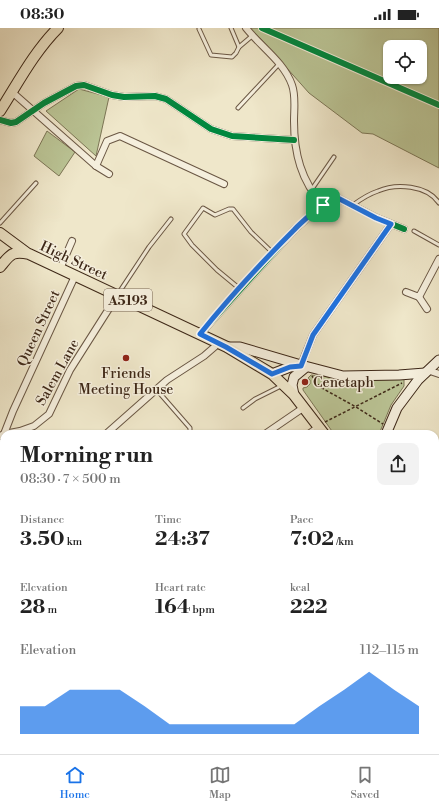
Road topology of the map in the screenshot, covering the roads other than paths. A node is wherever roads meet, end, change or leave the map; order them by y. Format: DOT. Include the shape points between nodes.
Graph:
graph roads {
  1 [pos="58,28"];
  2 [pos="231,28"];
  3 [pos="246,28"];
  4 [pos="199,29"];
  5 [pos="252,36"];
  6 [pos="239,47"];
  7 [pos="279,64"];
  8 [pos="12,92"];
  9 [pos="238,108"];
  10 [pos="34,110"];
  11 [pos="0,111"];
  12 [pos="0,120"];
  13 [pos="294,140"];
  14 [pos="334,157"];
  15 [pos="96,166"];
  16 [pos="108,174"];
  17 [pos="36,183"];
  18 [pos="224,184"];
  19 [pos="310,190"];
  20 [pos="439,203"];
  21 [pos="323,205"];
  22 [pos="353,205"];
  23 [pos="171,219"];
  24 [pos="0,223"];
  25 [pos="391,224"];
  26 [pos="404,229"];
  27 [pos="414,231"];
  28 [pos="2,235"];
  29 [pos="72,241"];
  30 [pos="439,245"];
  31 [pos="273,253"];
  32 [pos="29,254"];
  33 [pos="10,255"];
  34 [pos="439,259"];
  35 [pos="0,268"];
  36 [pos="60,269"];
  37 [pos="75,276"];
  38 [pos="240,289"];
  39 [pos="406,292"];
  40 [pos="117,296"];
  41 [pos="419,297"];
  42 [pos="428,309"];
  43 [pos="200,334"];
  44 [pos="223,345"];
  45 [pos="439,360"];
  46 [pos="307,367"];
  47 [pos="426,371"];
  48 [pos="272,374"];
  49 [pos="439,374"];
  50 [pos="406,381"];
  51 [pos="284,385"];
  52 [pos="156,389"];
  53 [pos="294,395"];
  54 [pos="242,408"];
  55 [pos="303,408"];
  56 [pos="4,430"];
  57 [pos="23,430"];
  58 [pos="110,430"];
  59 [pos="190,430"];
  60 [pos="271,430"];
  61 [pos="321,430"];
  62 [pos="388,430"];
  1 -- 8 [label="main road" via="29,64"];
  2 -- 6 [label="lane"];
  3 -- 5 [label="street"];
  4 -- 6 [label="lane" via="211,55 232,57"];
  5 -- 6 [label="lane"];
  5 -- 7 [label="street"];
  7 -- 9 [label="lane"];
  7 -- 13 [label="street" via="294,93"];
  8 -- 10 [label="street"];
  8 -- 11 [label="main road"];
  10 -- 12 [label="street" via="11,123"];
  10 -- 13 [label="street" via="76,86 84,85 112,95 155,96 166,99 211,129 232,136"];
  10 -- 15 [label="street"];
  13 -- 19 [label="street" via="302,173"];
  14 -- 19 [label="lane"];
  15 -- 16 [label="street"];
  15 -- 18 [label="street" via="107,141 120,136"];
  17 -- 24 [label="lane"];
  19 -- 21 [label="street"];
  20 -- 22 [label="lane" via="422,190 393,187 379,190"];
  21 -- 22 [label="street" via="332,195"];
  21 -- 31 [label="street" via="295,229"];
  22 -- 25 [label="street"];
  23 -- 40 [label="lane"];
  25 -- 26 [label="street"];
  25 -- 46 [label="street" via="313,335"];
  27 -- 30 [label="lane"];
  28 -- 32 [label="main road, High Street / A5193"];
  28 -- 33 [label="main road, High Street / A5193" via="9,244"];
  29 -- 36 [label="street"];
  31 -- 38 [label="street"];
  31 -- 38 [label="lane" via="233,209 214,215 203,208 184,234 217,270"];
  32 -- 33 [label="main road, High Street / A5193" via="20,252"];
  32 -- 36 [label="main road, High Street / A5193"];
  33 -- 35 [label="main road"];
  34 -- 41 [label="street"];
  36 -- 37 [label="main road, High Street / A5193"];
  37 -- 40 [label="main road, High Street / A5193"];
  37 -- 56 [label="street, Queen Street"];
  38 -- 43 [label="street"];
  39 -- 41 [label="street"];
  40 -- 43 [label="main road, High Street / A5193"];
  40 -- 57 [label="street, Salem Lane" via="70,370 49,414 34,426"];
  41 -- 42 [label="street"];
  43 -- 44 [label="main road, High Street / A5193"];
  44 -- 46 [label="street" via="240,347"];
  44 -- 48 [label="main road, High Street / A5193"];
  44 -- 52 [label="street"];
  45 -- 47 [label="street"];
  46 -- 48 [label="street" via="290,367"];
  46 -- 50 [label="street" via="343,376"];
  46 -- 53 [label="street" via="294,377"];
  47 -- 49 [label="street"];
  47 -- 50 [label="street"];
  47 -- 50 [label="street"];
  48 -- 51 [label="main road, High Street / A5193"];
  50 -- 62 [label="street"];
  51 -- 53 [label="main road, High Street / A5193"];
  51 -- 54 [label="lane"];
  52 -- 58 [label="street"];
  52 -- 59 [label="lane"];
  53 -- 55 [label="main road, High Street / A5193"];
  55 -- 60 [label="street"];
  55 -- 61 [label="main road, High Street / A5193"];
}
